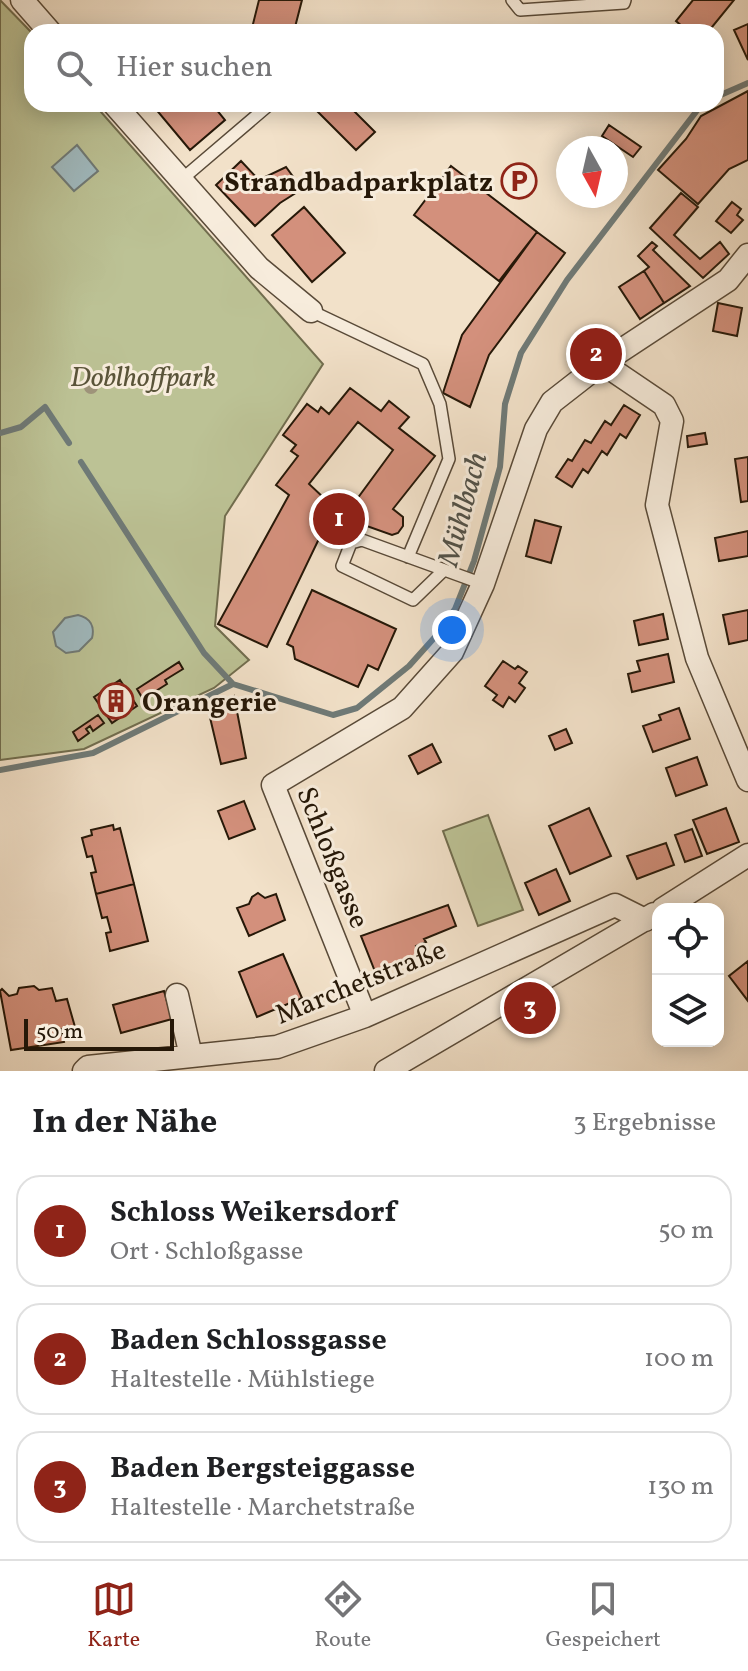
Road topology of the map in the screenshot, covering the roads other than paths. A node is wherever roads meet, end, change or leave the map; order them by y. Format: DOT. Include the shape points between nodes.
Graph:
graph roads {
  1 [pos="22,0"];
  2 [pos="512,0"];
  3 [pos="625,0"];
  4 [pos="43,24"];
  5 [pos="121,112"];
  6 [pos="261,112"];
  7 [pos="181,180"];
  8 [pos="748,255"];
  9 [pos="311,311"];
  10 [pos="602,363"];
  11 [pos="408,557"];
  12 [pos="444,570"];
  13 [pos="479,582"];
  14 [pos="748,780"];
  15 [pos="748,855"];
  16 [pos="671,903"];
  17 [pos="652,912"];
  18 [pos="652,915"];
  19 [pos="177,995"];
  20 [pos="365,1016"];
  21 [pos="191,1056"];
  22 [pos="84,1071"];
  23 [pos="386,1071"];
  1 -- 4 [label="street"];
  2 -- 3 [label="lane" via="520,10"];
  5 -- 7 [label="street"];
  6 -- 7 [label="lane"];
  7 -- 9 [label="street" via="259,268"];
  8 -- 10 [label="street, Schloßgasse" via="728,280"];
  9 -- 11 [label="lane" via="423,364 440,404 449,459"];
  10 -- 13 [label="street, Schloßgasse" via="552,402 536,429"];
  10 -- 14 [label="street" via="664,405 672,421 657,505 697,658"];
  11 -- 12 [label="lane"];
  11 -- 12 [label="lane" via="362,540 351,543 342,566 413,600"];
  12 -- 13 [label="lane"];
  13 -- 20 [label="street, Schloßgasse" via="452,652 402,708 273,785"];
  15 -- 16 [label="street"];
  17 -- 20 [label="street, Marchetstraße" via="615,905"];
  18 -- 23 [label="street"];
  19 -- 21 [label="street"];
  20 -- 21 [label="street, Marchetstraße" via="277,1047"];
  21 -- 22 [label="street, Marchetstraße"];
}
